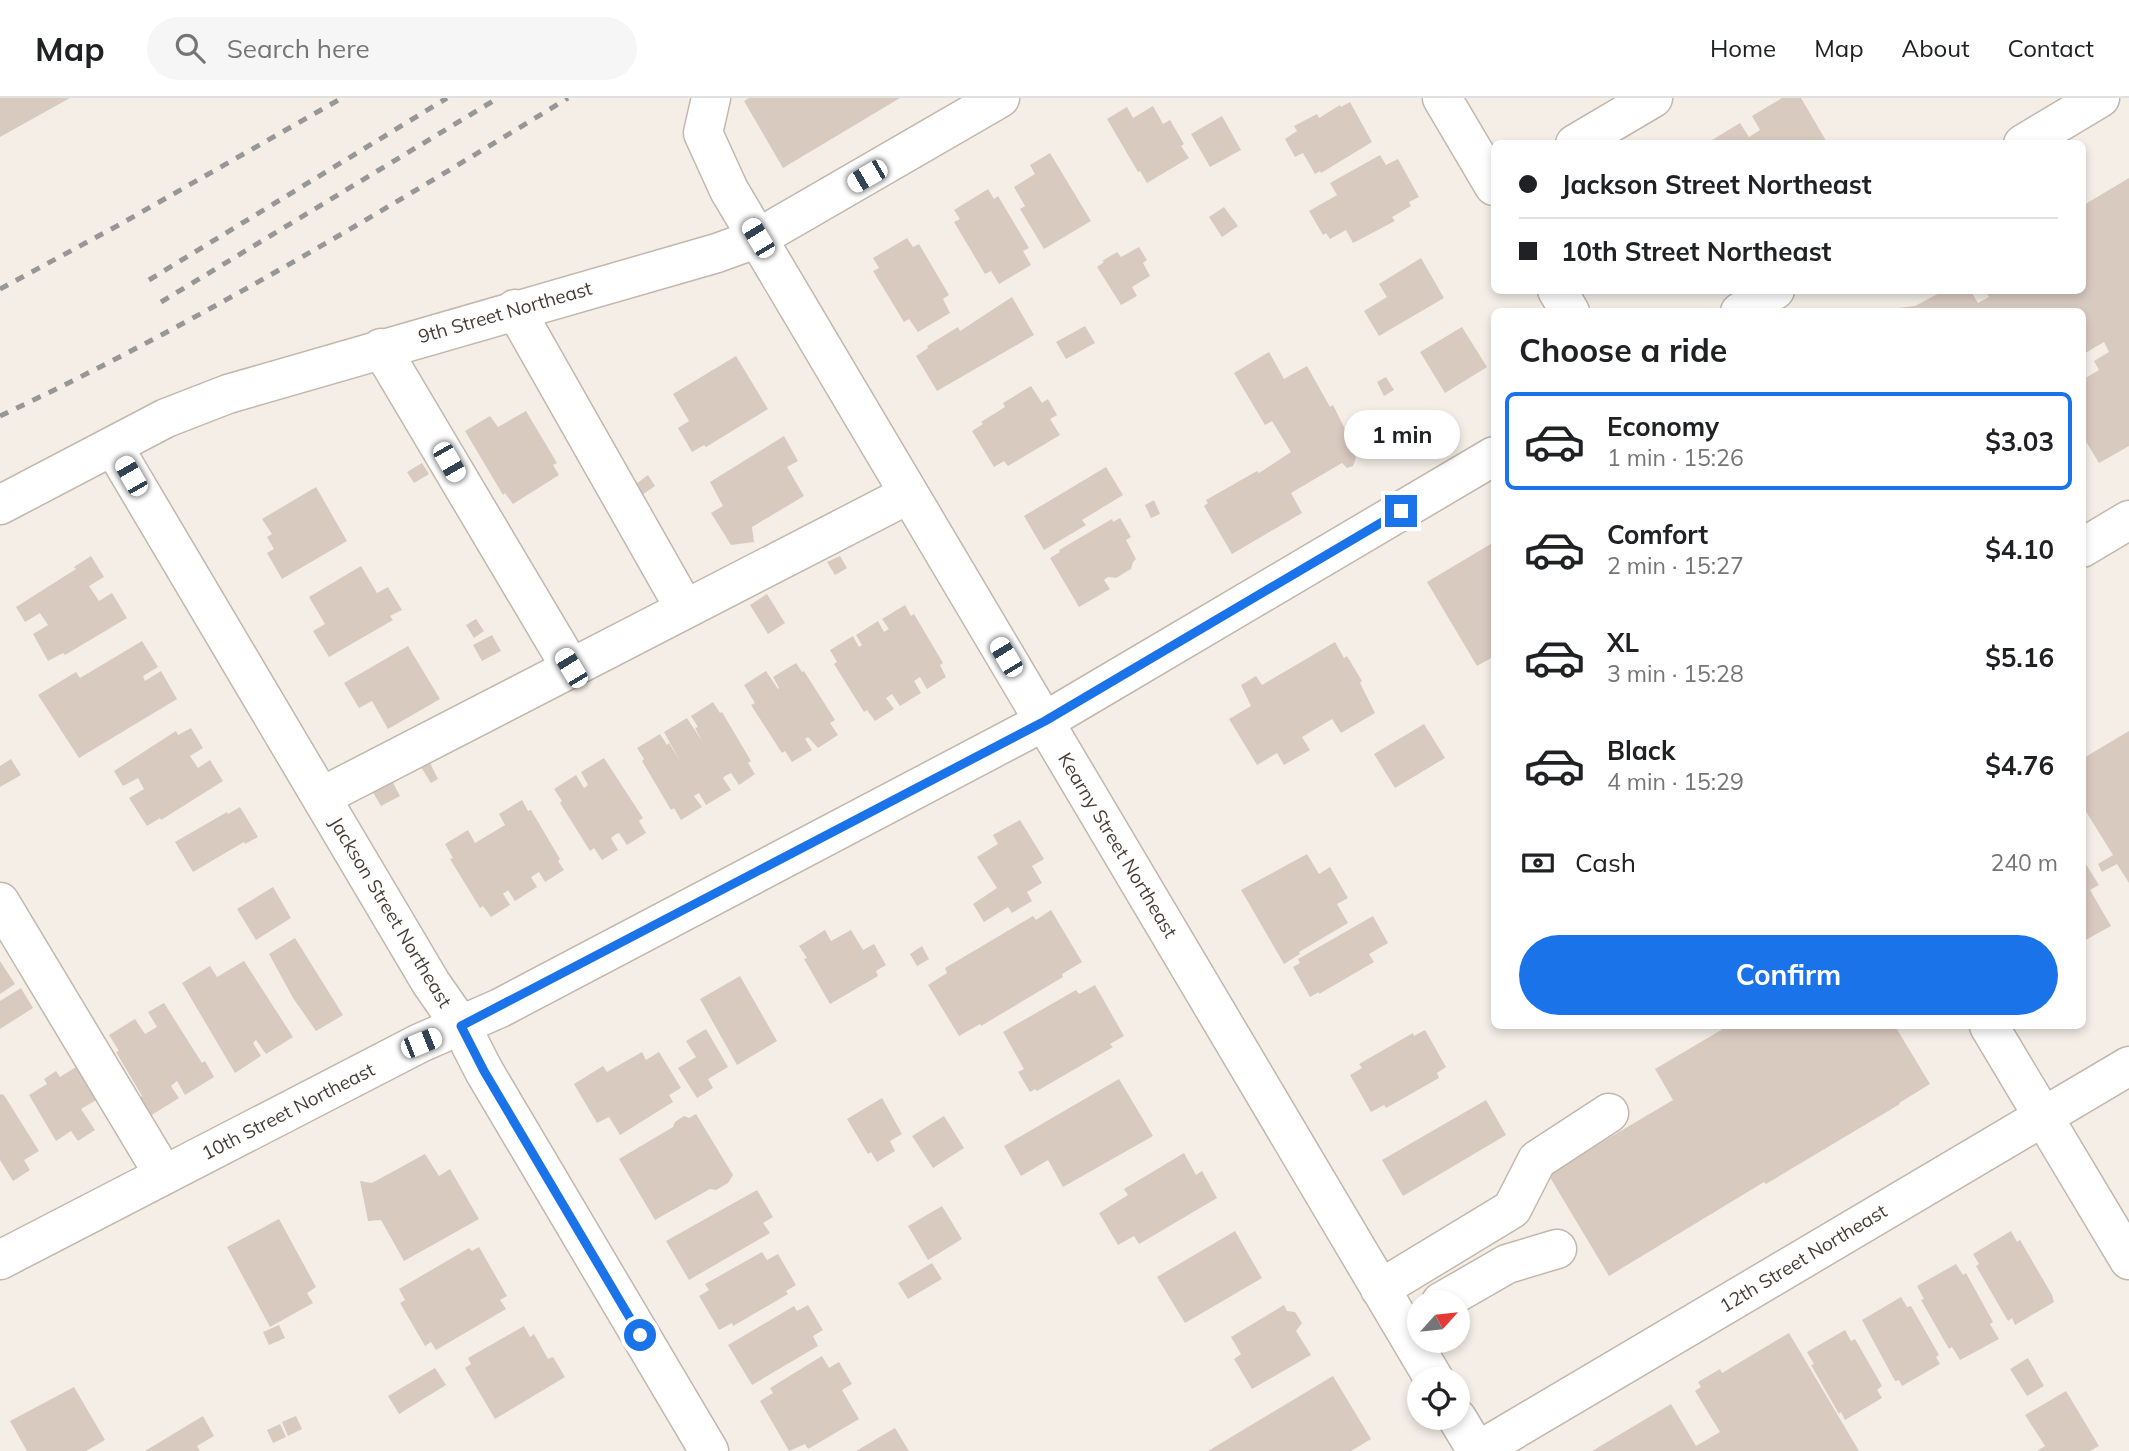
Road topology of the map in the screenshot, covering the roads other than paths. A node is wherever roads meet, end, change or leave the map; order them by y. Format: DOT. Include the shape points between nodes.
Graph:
graph roads {
  1 [pos="711,98"];
  2 [pos="1000,98"];
  3 [pos="1442,98"];
  4 [pos="1653,98"];
  5 [pos="2100,98"];
  6 [pos="1582,140"];
  7 [pos="2030,140"];
  8 [pos="1491,181"];
  9 [pos="758,238"];
  10 [pos="1769,294"];
  11 [pos="1746,308"];
  12 [pos="514,309"];
  13 [pos="381,348"];
  14 [pos="113,446"];
  15 [pos="1491,458"];
  16 [pos="909,494"];
  17 [pos="0,505"];
  18 [pos="2129,520"];
  19 [pos="2086,546"];
  20 [pos="685,609"];
  21 [pos="571,668"];
  22 [pos="1045,721"];
  23 [pos="321,797"];
  24 [pos="0,902"];
  25 [pos="461,1026"];
  26 [pos="1991,1029"];
  27 [pos="2129,1066"];
  28 [pos="1609,1113"];
  29 [pos="2044,1116"];
  30 [pos="164,1175"];
  31 [pos="1557,1249"];
  32 [pos="0,1260"];
  33 [pos="2129,1260"];
  34 [pos="1380,1289"];
  35 [pos="1462,1290"];
  36 [pos="1407,1316"];
  37 [pos="1465,1430"];
  38 [pos="709,1451"];
  39 [pos="1478,1451"];
  1 -- 9 [label="street, Kearny Street Northeast" via="703,133"];
  2 -- 9 [label="street, 9th Street Northeast"];
  3 -- 8 [label="street"];
  4 -- 6 [label="street"];
  5 -- 7 [label="street"];
  9 -- 12 [label="street, 9th Street Northeast"];
  9 -- 16 [label="street, Kearny Street Northeast"];
  10 -- 11 [label="street"];
  12 -- 13 [label="street, 9th Street Northeast"];
  12 -- 20 [label="street"];
  13 -- 14 [label="street, 9th Street Northeast" via="186,408"];
  13 -- 21 [label="street"];
  14 -- 17 [label="street, 9th Street Northeast"];
  14 -- 23 [label="street, Jackson Street Northeast"];
  15 -- 22 [label="street, 10th Street Northeast"];
  16 -- 20 [label="street"];
  16 -- 22 [label="street, Kearny Street Northeast"];
  18 -- 19 [label="street"];
  20 -- 21 [label="street"];
  21 -- 23 [label="street"];
  22 -- 25 [label="street, 10th Street Northeast"];
  22 -- 34 [label="street, Kearny Street Northeast"];
  23 -- 25 [label="street, Jackson Street Northeast"];
  24 -- 30 [label="street"];
  25 -- 30 [label="street, 10th Street Northeast"];
  25 -- 38 [label="street, Jackson Street Northeast"];
  26 -- 29 [label="street"];
  27 -- 29 [label="street, 12th Street Northeast"];
  28 -- 34 [label="street" via="1537,1160 1512,1209"];
  29 -- 33 [label="street"];
  29 -- 39 [label="street, 12th Street Northeast"];
  30 -- 32 [label="street, 10th Street Northeast"];
  31 -- 35 [label="street" via="1507,1264"];
  34 -- 36 [label="street, Kearny Street Northeast"];
  37 -- 39 [label="street"];
}
